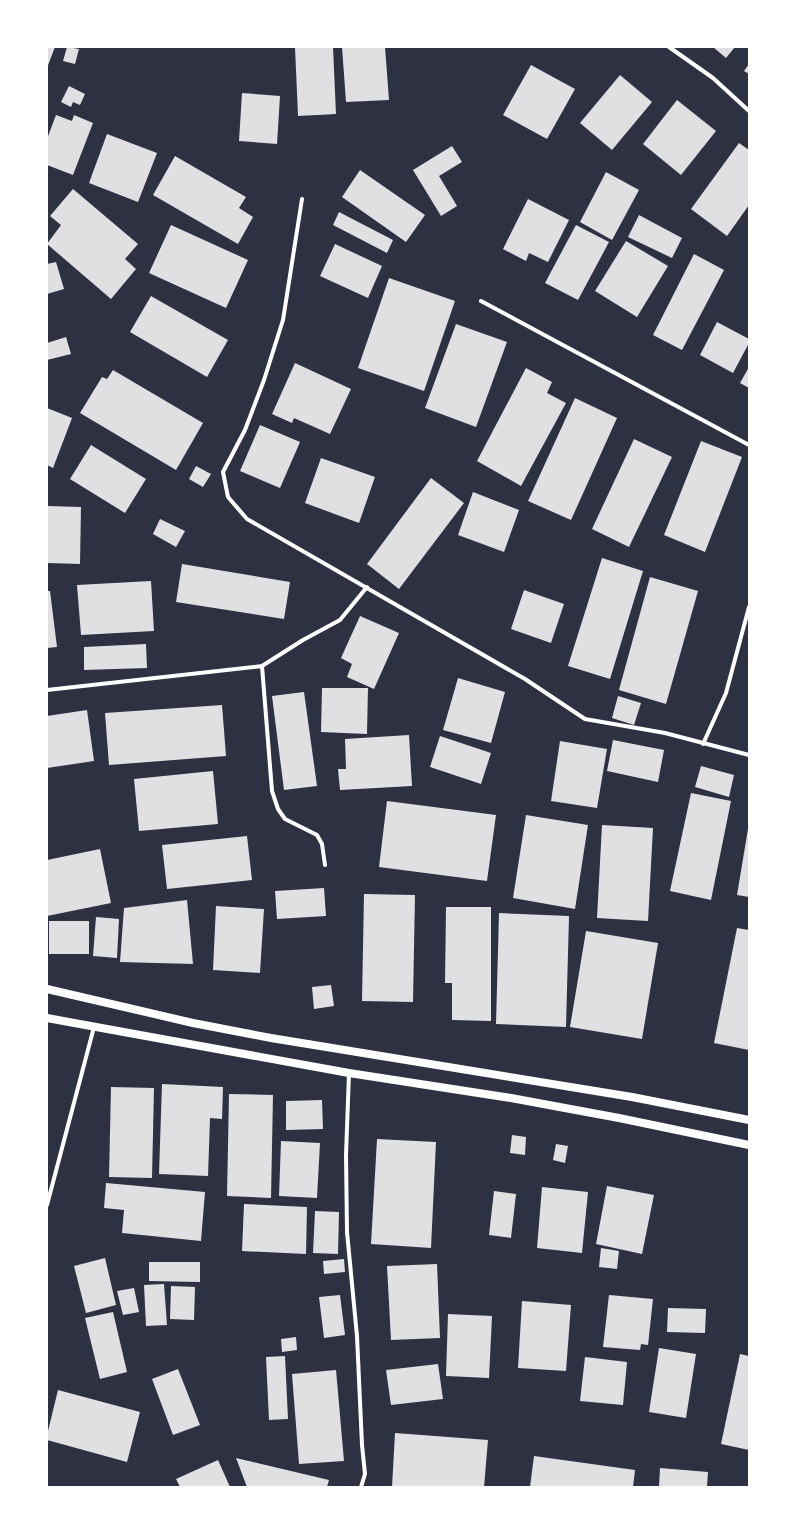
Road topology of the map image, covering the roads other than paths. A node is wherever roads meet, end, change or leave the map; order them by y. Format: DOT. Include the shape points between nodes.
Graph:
graph roads {
  1 [pos="669,47"];
  2 [pos="749,111"];
  3 [pos="302,199"];
  4 [pos="481,301"];
  5 [pos="749,445"];
  6 [pos="367,587"];
  7 [pos="749,607"];
  8 [pos="262,666"];
  9 [pos="47,690"];
  10 [pos="703,744"];
  11 [pos="749,755"];
  12 [pos="325,865"];
  13 [pos="47,989"];
  14 [pos="47,1018"];
  15 [pos="94,1026"];
  16 [pos="349,1073"];
  17 [pos="749,1120"];
  18 [pos="749,1145"];
  19 [pos="47,1205"];
  20 [pos="362,1487"];
  1 -- 2 [label="street" via="713,78"];
  3 -- 6 [label="street" via="283,320 245,430 223,472 228,497 247,520"];
  4 -- 5 [label="street"];
  6 -- 8 [label="street" via="340,620"];
  6 -- 10 [label="street" via="524,679 585,719 665,733"];
  7 -- 10 [label="street" via="726,693"];
  8 -- 9 [label="street"];
  8 -- 12 [label="street" via="272,791 278,809 285,819 317,834 322,844"];
  10 -- 11 [label="street"];
  13 -- 17 [label="main road" via="193,1023 625,1096"];
  14 -- 15 [label="main road"];
  15 -- 16 [label="main road"];
  15 -- 19 [label="street"];
  16 -- 18 [label="main road" via="511,1098"];
  16 -- 20 [label="street" via="347,1232 357,1336 365,1474"];
}
